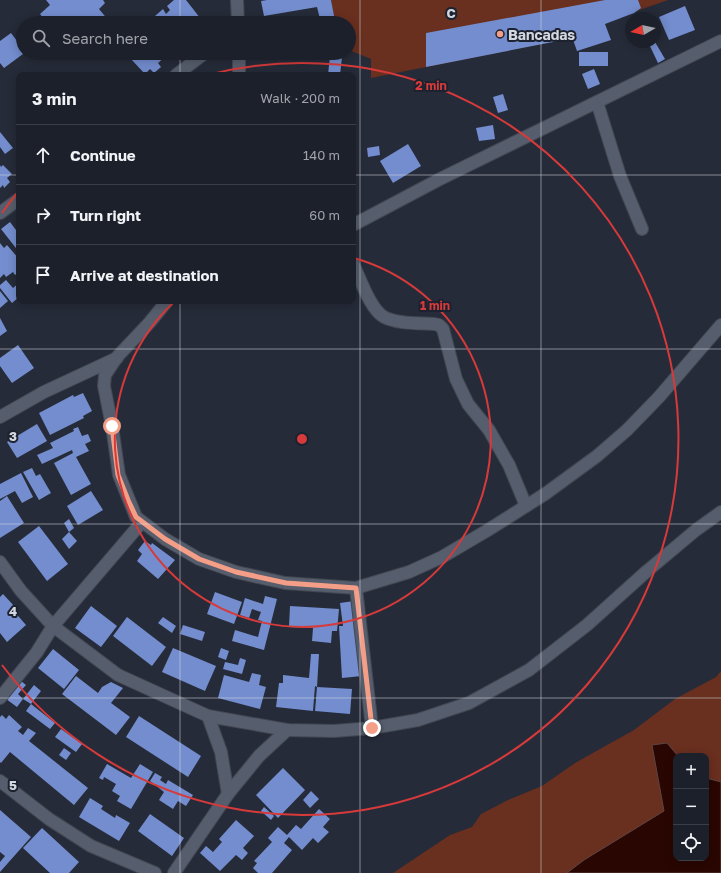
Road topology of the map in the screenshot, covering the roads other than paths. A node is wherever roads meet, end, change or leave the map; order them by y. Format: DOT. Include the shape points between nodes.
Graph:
graph roads {
  1 [pos="237,0"];
  2 [pos="238,16"];
  3 [pos="721,41"];
  4 [pos="196,60"];
  5 [pos="239,60"];
  6 [pos="180,72"];
  7 [pos="239,72"];
  8 [pos="597,102"];
  9 [pos="16,201"];
  10 [pos="0,213"];
  11 [pos="356,223"];
  12 [pos="642,229"];
  13 [pos="356,270"];
  14 [pos="165,304"];
  15 [pos="721,325"];
  16 [pos="117,357"];
  17 [pos="0,417"];
  18 [pos="526,506"];
  19 [pos="721,512"];
  20 [pos="142,522"];
  21 [pos="0,562"];
  22 [pos="356,588"];
  23 [pos="52,626"];
  24 [pos="0,698"];
  25 [pos="208,716"];
  26 [pos="372,728"];
  27 [pos="287,730"];
  28 [pos="0,781"];
  29 [pos="228,794"];
  30 [pos="155,873"];
  31 [pos="174,873"];
  1 -- 2 [label="street"];
  3 -- 8 [label="street"];
  4 -- 6 [label="street"];
  5 -- 7 [label="street"];
  8 -- 11 [label="street"];
  8 -- 12 [label="street" via="620,176"];
  9 -- 10 [label="street"];
  13 -- 18 [label="street" via="373,305 384,317 439,325 444,329 456,379 468,404 489,430 509,465"];
  14 -- 16 [label="street"];
  15 -- 18 [label="street" via="627,430 597,456"];
  16 -- 17 [label="street" via="44,392"];
  16 -- 20 [label="street" via="105,375 104,386 118,475 136,517"];
  18 -- 22 [label="street" via="442,557 409,572"];
  19 -- 26 [label="street" via="647,571 587,625 529,670 469,703 418,720"];
  20 -- 22 [label="street" via="199,559 236,572 286,583"];
  20 -- 23 [label="street"];
  21 -- 23 [label="street"];
  22 -- 26 [label="street"];
  23 -- 24 [label="street" via="37,652"];
  23 -- 25 [label="street" via="118,676"];
  25 -- 27 [label="street"];
  25 -- 29 [label="street" via="221,752"];
  26 -- 27 [label="street" via="334,731"];
  27 -- 29 [label="street" via="259,756"];
  28 -- 30 [label="street" via="49,819 91,846"];
  29 -- 31 [label="street"];
}
